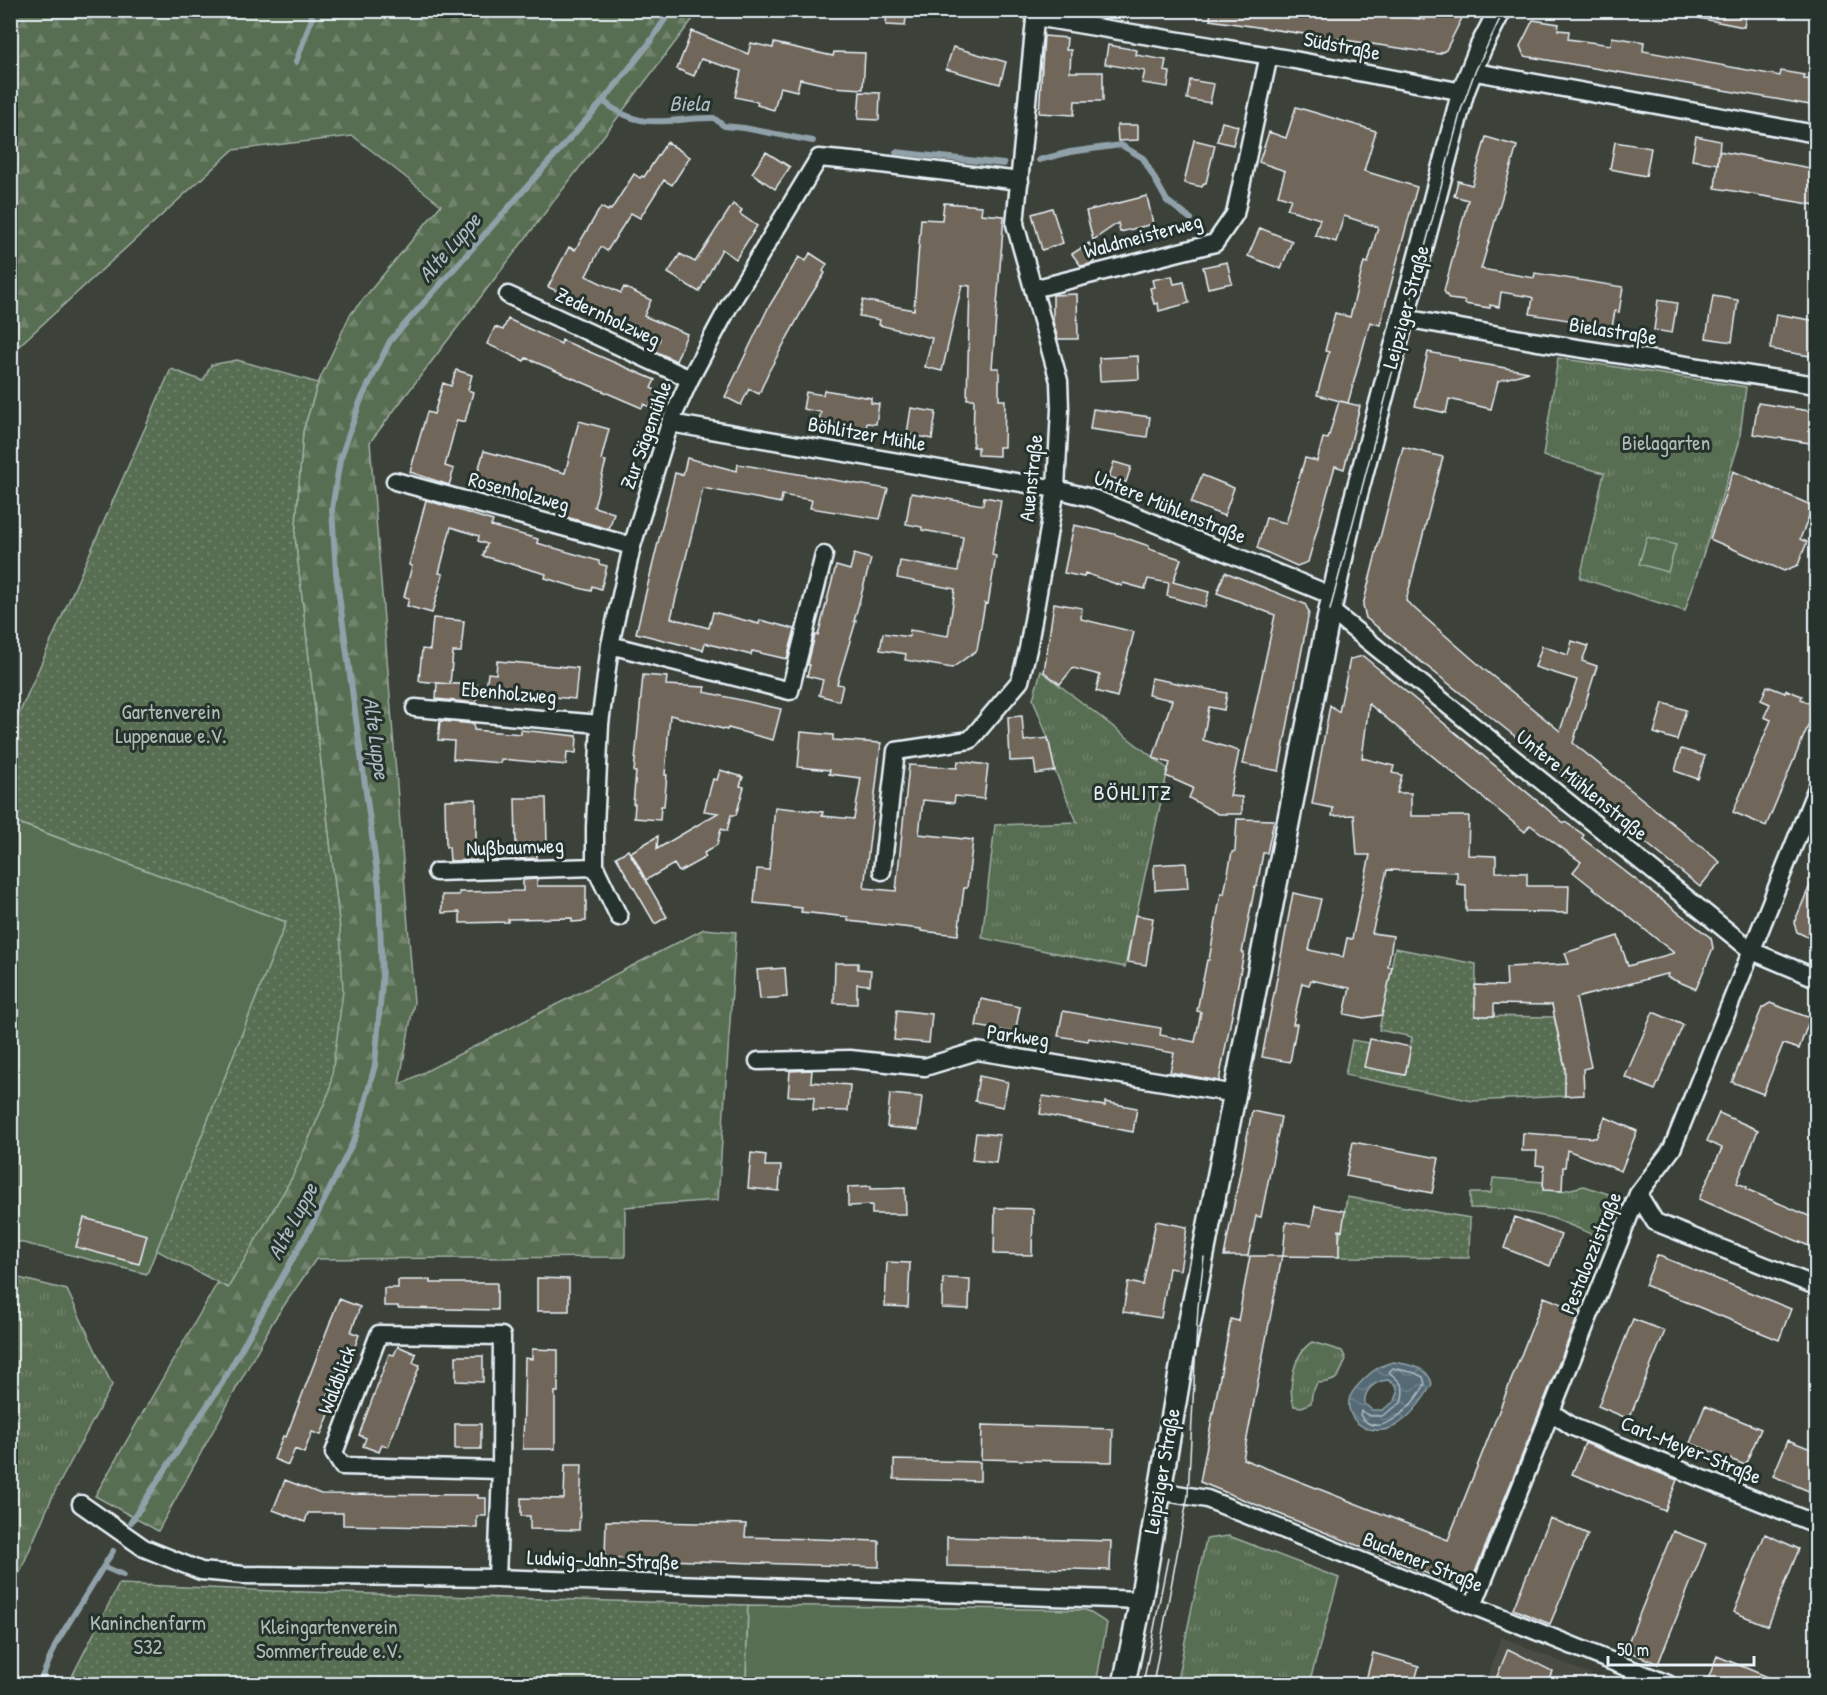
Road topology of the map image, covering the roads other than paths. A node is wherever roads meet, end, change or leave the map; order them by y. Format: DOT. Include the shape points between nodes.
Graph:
graph roads {
  1 [pos="1500,10"];
  2 [pos="1036,14"];
  3 [pos="1269,56"];
  4 [pos="1470,71"];
  5 [pos="1463,92"];
  6 [pos="1816,134"];
  7 [pos="1020,181"];
  8 [pos="1034,289"];
  9 [pos="508,295"];
  10 [pos="1404,318"];
  11 [pos="690,379"];
  12 [pos="1816,385"];
  13 [pos="670,423"];
  14 [pos="395,482"];
  15 [pos="1056,489"];
  16 [pos="632,546"];
  17 [pos="824,555"];
  18 [pos="1332,603"];
  19 [pos="609,645"];
  20 [pos="415,708"];
  21 [pos="600,724"];
  22 [pos="1816,790"];
  23 [pos="595,867"];
  24 [pos="882,871"];
  25 [pos="436,872"];
  26 [pos="619,917"];
  27 [pos="1752,951"];
  28 [pos="1816,978"];
  29 [pos="758,1061"];
  30 [pos="1236,1094"];
  31 [pos="1638,1194"];
  32 [pos="1816,1286"];
  33 [pos="1551,1412"];
  34 [pos="501,1470"];
  35 [pos="1159,1491"];
  36 [pos="81,1504"];
  37 [pos="1816,1524"];
  38 [pos="497,1578"];
  39 [pos="1141,1600"];
  40 [pos="1473,1606"];
  41 [pos="1124,1684"];
  42 [pos="1668,1684"];
  1 -- 4 [label="street, Leipziger Straße"];
  2 -- 3 [label="street, Südstraße"];
  2 -- 7 [label="street, Auenstraße"];
  3 -- 5 [label="street, Südstraße"];
  3 -- 8 [label="street, Waldmeisterweg" via="1235,214 1215,243"];
  4 -- 5 [label="street, Leipziger Straße"];
  4 -- 6 [label="street"];
  5 -- 10 [label="street, Leipziger Straße"];
  7 -- 8 [label="street, Auenstraße" via="1016,224"];
  7 -- 11 [label="street, Zur Sägemühle" via="819,158 739,289"];
  8 -- 15 [label="street, Auenstraße" via="1059,381"];
  9 -- 11 [label="street, Zedernholzweg"];
  10 -- 12 [label="street, Bielastraße"];
  10 -- 18 [label="street, Leipziger Straße" via="1352,510"];
  11 -- 13 [label="street, Zur Sägemühle"];
  13 -- 15 [label="street, Böhlitzer Mühle"];
  13 -- 16 [label="street, Zur Sägemühle"];
  14 -- 16 [label="street, Rosenholzweg"];
  15 -- 18 [label="street, Untere Mühlenstraße" via="1095,499"];
  15 -- 24 [label="street, Auenstraße" via="1020,681 970,740 896,751"];
  16 -- 19 [label="street, Zur Sägemühle"];
  17 -- 19 [label="street" via="790,691"];
  18 -- 27 [label="street, Untere Mühlenstraße"];
  18 -- 30 [label="street, Leipziger Straße"];
  19 -- 21 [label="street, Zur Sägemühle"];
  20 -- 21 [label="street, Ebenholzweg"];
  21 -- 23 [label="street, Zur Sägemühle"];
  22 -- 27 [label="street, Pestalozzistraße"];
  23 -- 25 [label="street, Nußbaumweg"];
  23 -- 26 [label="street, Zur Sägemühle"];
  27 -- 28 [label="street, Untere Mühlenstraße"];
  27 -- 31 [label="street, Pestalozzistraße" via="1672,1149"];
  29 -- 30 [label="street, Parkweg" via="850,1059 925,1067 977,1051"];
  30 -- 35 [label="street, Leipziger Straße"];
  31 -- 32 [label="street" via="1655,1222"];
  31 -- 33 [label="street, Pestalozzistraße"];
  33 -- 37 [label="street, Carl-Meyer-Straße" via="1573,1427"];
  33 -- 40 [label="street, Pestalozzistraße"];
  34 -- 34 [label="street, Waldblick" via="502,1336 379,1334 334,1453 342,1466"];
  34 -- 38 [label="street, Waldblick"];
  35 -- 39 [label="street, Leipziger Straße"];
  35 -- 40 [label="street, Buchener Straße" via="1207,1499"];
  36 -- 38 [label="street, Ludwig-Jahn-Straße" via="144,1548 201,1571"];
  38 -- 39 [label="street, Ludwig-Jahn-Straße"];
  39 -- 41 [label="street, Leipziger Straße"];
  40 -- 42 [label="street, Buchener Straße"];
}
